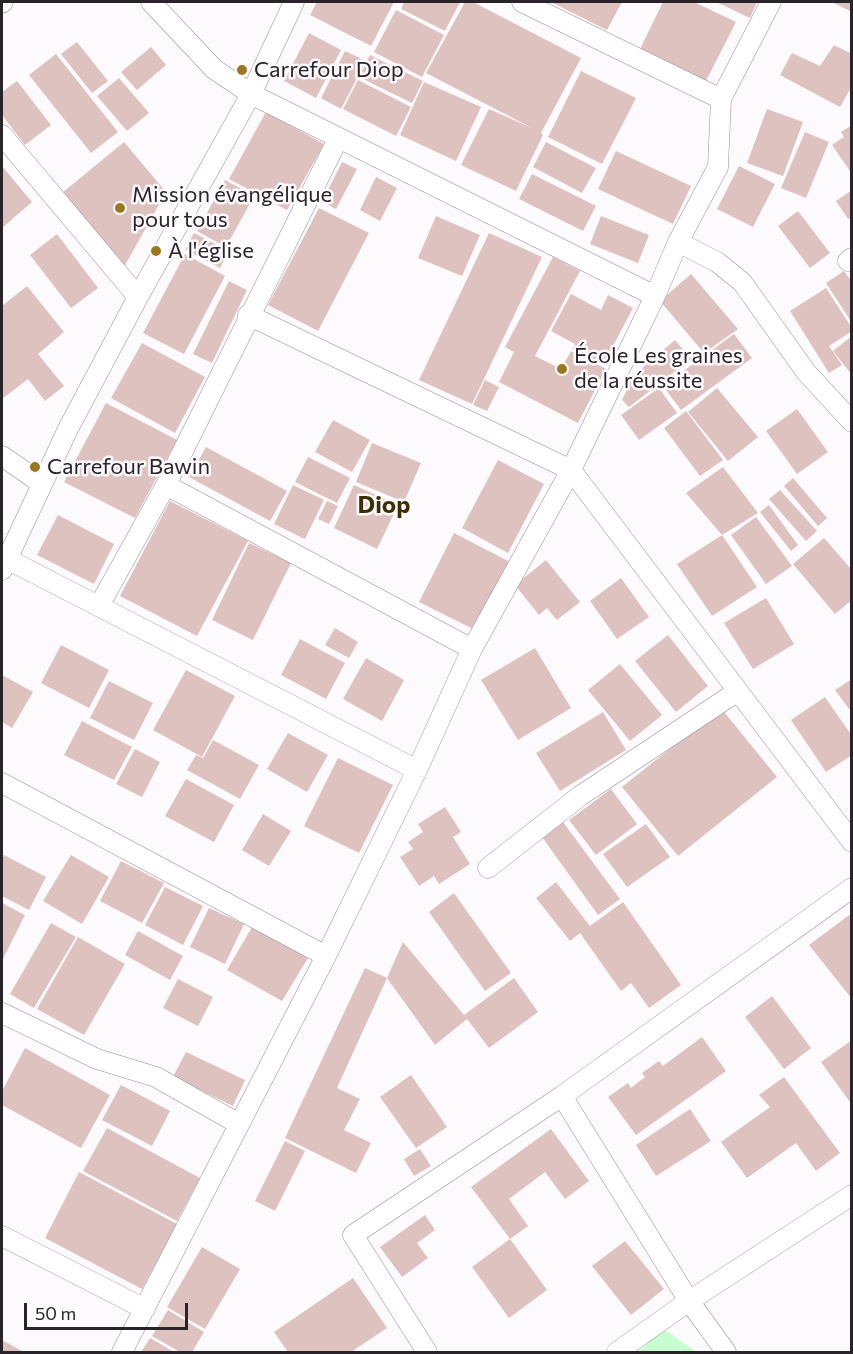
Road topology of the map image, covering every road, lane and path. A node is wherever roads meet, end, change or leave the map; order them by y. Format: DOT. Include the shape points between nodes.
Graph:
graph roads {
  1 [pos="151,2"];
  2 [pos="294,2"];
  3 [pos="522,2"];
  4 [pos="771,2"];
  5 [pos="251,94"];
  6 [pos="721,99"];
  7 [pos="2,135"];
  8 [pos="338,139"];
  9 [pos="678,242"];
  10 [pos="655,296"];
  11 [pos="138,297"];
  12 [pos="248,315"];
  13 [pos="852,422"];
  14 [pos="2,456"];
  15 [pos="571,470"];
  16 [pos="41,483"];
  17 [pos="166,484"];
  18 [pos="4,564"];
  19 [pos="99,606"];
  20 [pos="472,649"];
  21 [pos="738,691"];
  22 [pos="417,770"];
  23 [pos="2,783"];
  24 [pos="852,842"];
  25 [pos="488,868"];
  26 [pos="852,888"];
  27 [pos="326,957"];
  28 [pos="2,1013"];
  29 [pos="562,1096"];
  30 [pos="239,1124"];
  31 [pos="852,1195"];
  32 [pos="2,1236"];
  33 [pos="689,1301"];
  34 [pos="145,1309"];
  35 [pos="122,1353"];
  36 [pos="427,1353"];
  37 [pos="616,1353"];
  38 [pos="726,1353"];
  1 -- 5 [label="street" via="214,69"];
  2 -- 5 [label="street"];
  3 -- 6 [label="street"];
  4 -- 6 [label="street"];
  5 -- 8 [label="street"];
  5 -- 11 [label="street"];
  6 -- 9 [label="street" via="718,167"];
  7 -- 11 [label="street"];
  8 -- 10 [label="street"];
  8 -- 12 [label="street"];
  9 -- 10 [label="street"];
  9 -- 13 [label="street" via="717,262 742,282 806,372"];
  10 -- 15 [label="street"];
  11 -- 16 [label="street"];
  12 -- 15 [label="street"];
  12 -- 17 [label="street"];
  14 -- 16 [label="street"];
  15 -- 20 [label="street"];
  15 -- 21 [label="street"];
  16 -- 18 [label="street"];
  17 -- 19 [label="street"];
  17 -- 20 [label="street"];
  18 -- 19 [label="street"];
  19 -- 22 [label="street"];
  20 -- 22 [label="street"];
  21 -- 24 [label="street"];
  21 -- 25 [label="street" via="580,796"];
  22 -- 27 [label="street"];
  23 -- 27 [label="street"];
  26 -- 29 [label="street"];
  27 -- 30 [label="street"];
  28 -- 30 [label="street" via="97,1059 156,1077"];
  29 -- 33 [label="street"];
  29 -- 36 [label="street" via="353,1235"];
  30 -- 34 [label="street"];
  31 -- 33 [label="street"];
  32 -- 34 [label="street"];
  33 -- 37 [label="street"];
  33 -- 38 [label="street"];
  34 -- 35 [label="street"];
}
